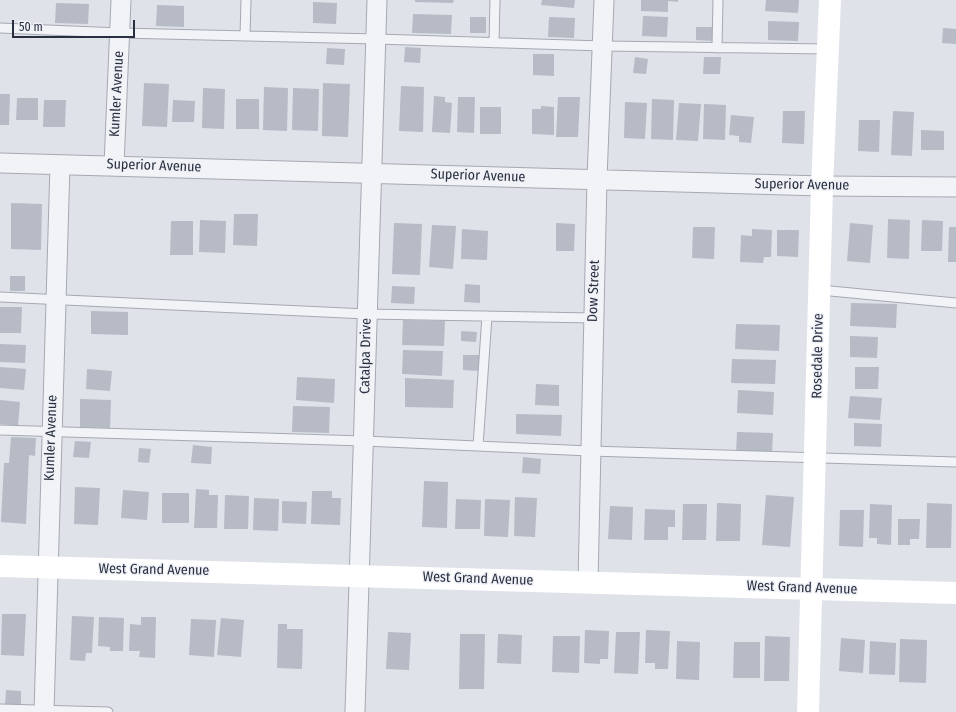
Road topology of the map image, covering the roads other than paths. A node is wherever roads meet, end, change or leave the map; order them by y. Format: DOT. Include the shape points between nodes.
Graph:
graph roads {
  1 [pos="121,0"];
  2 [pos="246,0"];
  3 [pos="377,0"];
  4 [pos="495,0"];
  5 [pos="604,0"];
  6 [pos="718,0"];
  7 [pos="830,0"];
  8 [pos="0,28"];
  9 [pos="120,33"];
  10 [pos="244,36"];
  11 [pos="376,39"];
  12 [pos="494,43"];
  13 [pos="603,46"];
  14 [pos="717,48"];
  15 [pos="828,49"];
  16 [pos="0,163"];
  17 [pos="60,164"];
  18 [pos="114,165"];
  19 [pos="371,173"];
  20 [pos="598,179"];
  21 [pos="822,186"];
  22 [pos="956,187"];
  23 [pos="820,290"];
  24 [pos="0,297"];
  25 [pos="55,299"];
  26 [pos="956,303"];
  27 [pos="367,314"];
  28 [pos="487,316"];
  29 [pos="594,318"];
  30 [pos="0,430"];
  31 [pos="51,431"];
  32 [pos="364,441"];
  33 [pos="478,446"];
  34 [pos="590,452"];
  35 [pos="816,456"];
  36 [pos="956,462"];
  37 [pos="0,566"];
  38 [pos="48,567"];
  39 [pos="359,575"];
  40 [pos="588,582"];
  41 [pos="812,588"];
  42 [pos="956,593"];
  43 [pos="0,709"];
  44 [pos="44,711"];
  45 [pos="108,712"];
  46 [pos="355,712"];
  47 [pos="808,712"];
  1 -- 9 [label="street, Kumler Avenue"];
  2 -- 10 [label="lane"];
  3 -- 11 [label="street, Catalpa Drive"];
  4 -- 12 [label="lane"];
  5 -- 13 [label="street, Dow Street"];
  6 -- 14 [label="lane"];
  7 -- 15 [label="street, Rosedale Drive"];
  8 -- 9 [label="lane"];
  9 -- 10 [label="lane"];
  9 -- 18 [label="street, Kumler Avenue"];
  10 -- 11 [label="lane"];
  11 -- 12 [label="lane"];
  11 -- 19 [label="street, Catalpa Drive"];
  12 -- 13 [label="lane"];
  13 -- 14 [label="lane"];
  13 -- 20 [label="street, Dow Street"];
  14 -- 15 [label="lane"];
  15 -- 21 [label="street, Rosedale Drive"];
  16 -- 17 [label="street, Superior Avenue"];
  17 -- 18 [label="street, Superior Avenue"];
  17 -- 25 [label="street, Kumler Avenue"];
  18 -- 19 [label="street, Superior Avenue"];
  19 -- 20 [label="street, Superior Avenue"];
  19 -- 27 [label="street, Catalpa Drive"];
  20 -- 21 [label="street, Superior Avenue"];
  20 -- 29 [label="street, Dow Street"];
  21 -- 22 [label="street, Superior Avenue"];
  21 -- 23 [label="street, Rosedale Drive"];
  23 -- 26 [label="lane"];
  23 -- 35 [label="street, Rosedale Drive"];
  24 -- 25 [label="lane"];
  25 -- 27 [label="lane"];
  25 -- 31 [label="street, Kumler Avenue"];
  27 -- 28 [label="lane"];
  27 -- 32 [label="street, Catalpa Drive"];
  28 -- 29 [label="lane"];
  28 -- 33 [label="lane"];
  29 -- 34 [label="street, Dow Street"];
  30 -- 31 [label="lane"];
  31 -- 32 [label="lane"];
  31 -- 38 [label="street, Kumler Avenue"];
  32 -- 33 [label="lane"];
  32 -- 39 [label="street, Catalpa Drive"];
  33 -- 34 [label="lane"];
  34 -- 35 [label="lane"];
  34 -- 40 [label="street, Dow Street"];
  35 -- 36 [label="lane"];
  35 -- 41 [label="street, Rosedale Drive"];
  37 -- 38 [label="street, West Grand Avenue"];
  38 -- 39 [label="street, West Grand Avenue"];
  38 -- 44 [label="street, Kumler Avenue"];
  39 -- 40 [label="street, West Grand Avenue"];
  39 -- 46 [label="street, Catalpa Drive"];
  40 -- 41 [label="street, West Grand Avenue"];
  41 -- 42 [label="street, West Grand Avenue"];
  41 -- 47 [label="street, Rosedale Drive"];
  43 -- 44 [label="lane"];
  44 -- 45 [label="lane"];
}
